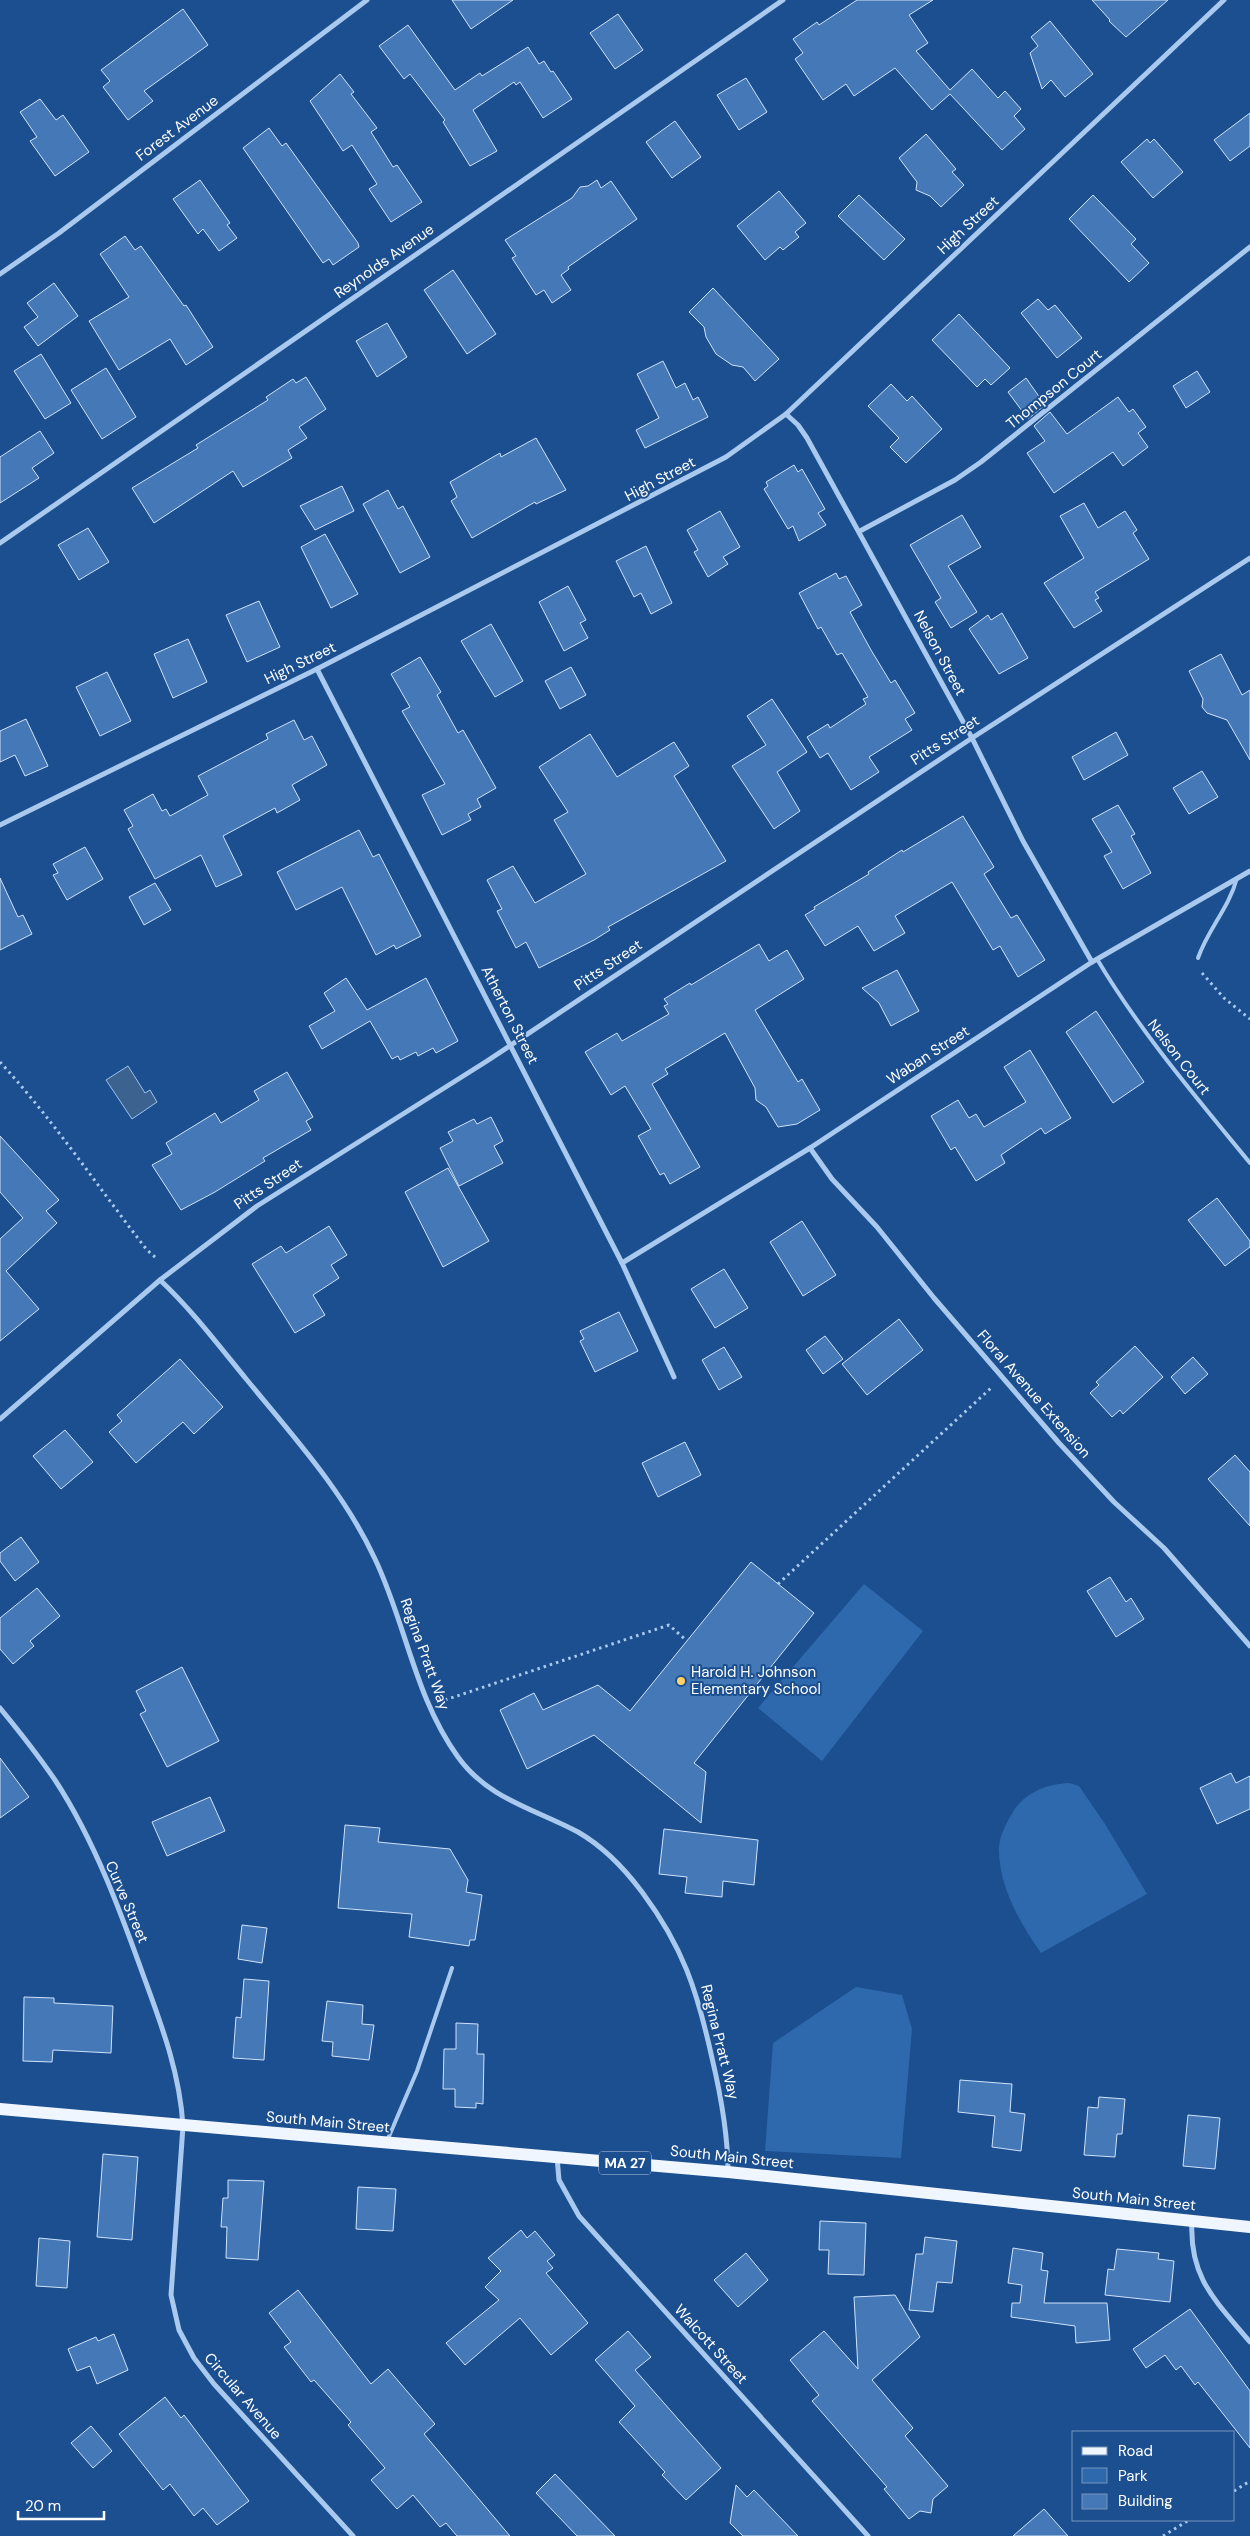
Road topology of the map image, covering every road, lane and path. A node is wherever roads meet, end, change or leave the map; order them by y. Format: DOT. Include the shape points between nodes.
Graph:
graph roads {
  1 [pos="367,0"];
  2 [pos="783,0"];
  3 [pos="1224,0"];
  4 [pos="1250,247"];
  5 [pos="0,274"];
  6 [pos="786,414"];
  7 [pos="860,531"];
  8 [pos="0,543"];
  9 [pos="1250,558"];
  10 [pos="317,669"];
  11 [pos="972,738"];
  12 [pos="0,825"];
  13 [pos="1250,871"];
  14 [pos="1237,878"];
  15 [pos="1198,958"];
  16 [pos="1095,961"];
  17 [pos="1250,1019"];
  18 [pos="511,1045"];
  19 [pos="0,1062"];
  20 [pos="810,1148"];
  21 [pos="1250,1163"];
  22 [pos="156,1258"];
  23 [pos="622,1263"];
  24 [pos="160,1280"];
  25 [pos="674,1377"];
  26 [pos="1002,1377"];
  27 [pos="0,1419"];
  28 [pos="778,1584"];
  29 [pos="687,1641"];
  30 [pos="1250,1646"];
  31 [pos="428,1705"];
  32 [pos="0,1708"];
  33 [pos="452,1968"];
  34 [pos="0,2109"];
  35 [pos="183,2126"];
  36 [pos="386,2143"];
  37 [pos="557,2156"];
  38 [pos="728,2172"];
  39 [pos="1192,2222"];
  40 [pos="1250,2227"];
  41 [pos="1250,2342"];
  42 [pos="1250,2481"];
  43 [pos="1235,2490"];
  44 [pos="1187,2521"];
  45 [pos="353,2536"];
  46 [pos="868,2536"];
  47 [pos="1163,2536"];
  1 -- 5 [label="street, Forest Avenue"];
  2 -- 8 [label="street, Reynolds Avenue"];
  3 -- 6 [label="street, High Street"];
  4 -- 7 [label="street, Thompson Court" via="981,462 955,480"];
  6 -- 7 [label="street, Nelson Street" via="808,438"];
  6 -- 10 [label="street, High Street" via="726,457"];
  7 -- 11 [label="street, Nelson Street"];
  9 -- 11 [label="street, Pitts Street"];
  10 -- 12 [label="street, High Street"];
  10 -- 18 [label="street, Atherton Street"];
  11 -- 16 [label="street, Nelson Street" via="1023,841"];
  11 -- 18 [label="street, Pitts Street"];
  13 -- 14 [label="street, Waban Street"];
  14 -- 15 [label="lane" via="1228,904 1202,945"];
  14 -- 16 [label="street, Waban Street"];
  15 -- 17 [label="path" via="1202,973 1210,984"];
  16 -- 20 [label="street, Waban Street"];
  16 -- 21 [label="lane, Nelson Court" via="1161,1055"];
  18 -- 23 [label="street, Atherton Street"];
  18 -- 24 [label="street, Pitts Street" via="257,1206"];
  19 -- 22 [label="path" via="41,1108 99,1188"];
  20 -- 23 [label="street, Waban Street"];
  20 -- 26 [label="street, Floral Avenue Extension" via="832,1179 877,1227"];
  23 -- 25 [label="street, Atherton Street"];
  24 -- 27 [label="street, Pitts Street"];
  24 -- 31 [label="street, Regina Pratt Way" via="314,1462 358,1528 389,1590"];
  26 -- 28 [label="path"];
  26 -- 30 [label="street, Floral Avenue Extension" via="1114,1502 1164,1548"];
  29 -- 31 [label="path" via="669,1625"];
  31 -- 38 [label="street, Regina Pratt Way" via="458,1758 478,1780 499,1796 578,1832 598,1845 634,1881 668,1928 702,2009 726,2123"];
  32 -- 35 [label="street, Curve Street" via="55,1781 107,1883 171,2053 182,2103"];
  33 -- 36 [label="lane" via="418,2071"];
  34 -- 35 [label="main road, South Main Street / MA 27"];
  35 -- 36 [label="main road, South Main Street / MA 27"];
  35 -- 45 [label="street, Circular Avenue" via="171,2295 180,2330 194,2358 214,2384"];
  36 -- 37 [label="main road, South Main Street / MA 27"];
  37 -- 38 [label="main road, South Main Street / MA 27"];
  37 -- 46 [label="street, Walcott Street" via="559,2180 579,2216"];
  38 -- 39 [label="main road, South Main Street / MA 27"];
  39 -- 40 [label="main road, South Main Street / MA 27"];
  39 -- 41 [label="street" via="1194,2263 1220,2306"];
  42 -- 43 [label="path"];
  44 -- 47 [label="path"];
}
